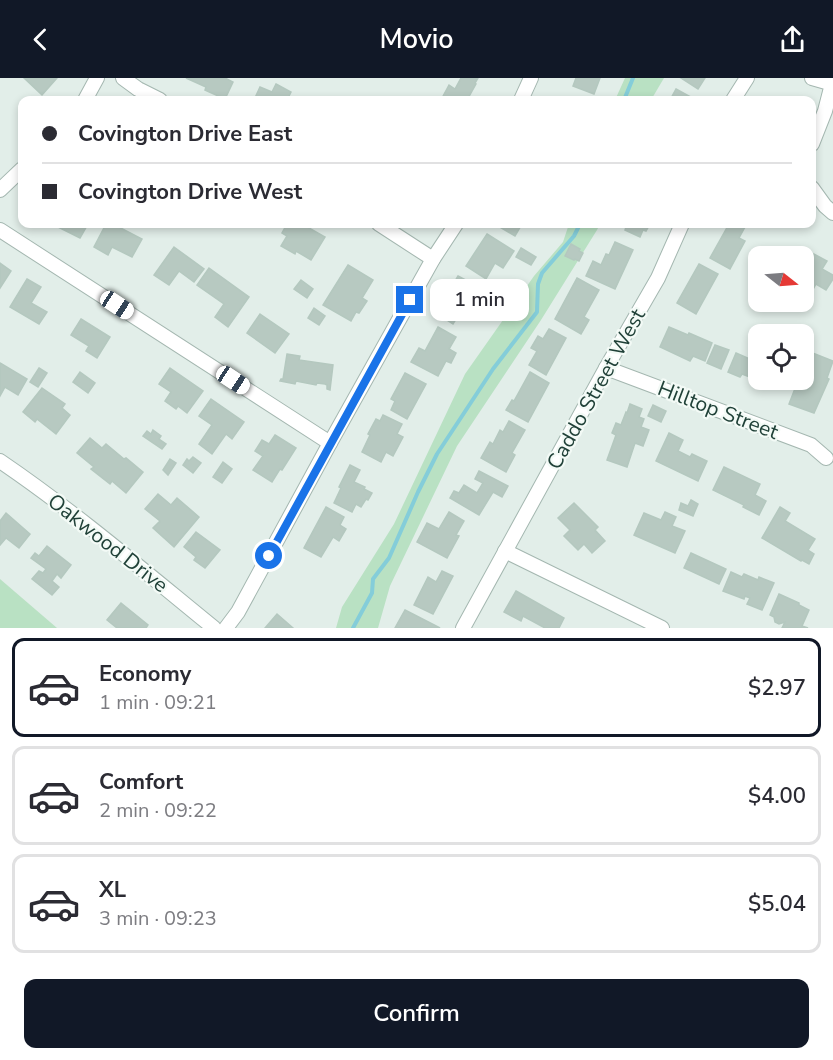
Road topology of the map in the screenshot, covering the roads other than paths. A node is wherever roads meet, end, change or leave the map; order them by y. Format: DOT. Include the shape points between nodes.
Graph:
graph roads {
  1 [pos="97,78"];
  2 [pos="123,78"];
  3 [pos="530,78"];
  4 [pos="747,78"];
  5 [pos="812,78"];
  6 [pos="832,84"];
  7 [pos="87,96"];
  8 [pos="153,96"];
  9 [pos="523,96"];
  10 [pos="736,96"];
  11 [pos="816,134"];
  12 [pos="18,173"];
  13 [pos="0,190"];
  14 [pos="816,194"];
  15 [pos="833,213"];
  16 [pos="385,228"];
  17 [pos="453,228"];
  18 [pos="680,228"];
  19 [pos="0,230"];
  20 [pos="433,259"];
  21 [pos="606,368"];
  22 [pos="330,442"];
  23 [pos="826,458"];
  24 [pos="0,461"];
  25 [pos="505,551"];
  26 [pos="214,628"];
  27 [pos="226,628"];
  28 [pos="463,628"];
  29 [pos="662,628"];
  1 -- 7 [label="street"];
  2 -- 8 [label="street"];
  3 -- 9 [label="street"];
  4 -- 10 [label="street"];
  5 -- 6 [label="street"];
  6 -- 11 [label="street"];
  12 -- 13 [label="street"];
  14 -- 15 [label="street"];
  16 -- 20 [label="street"];
  17 -- 20 [label="street"];
  18 -- 21 [label="street, Caddo Street West" via="658,278"];
  19 -- 22 [label="street"];
  20 -- 22 [label="street"];
  21 -- 23 [label="street, Hilltop Street" via="811,445"];
  21 -- 25 [label="street, Caddo Street West"];
  22 -- 27 [label="street"];
  24 -- 26 [label="street, Oakwood Drive"];
  25 -- 28 [label="street, Caddo Street West"];
  25 -- 29 [label="street"];
}
